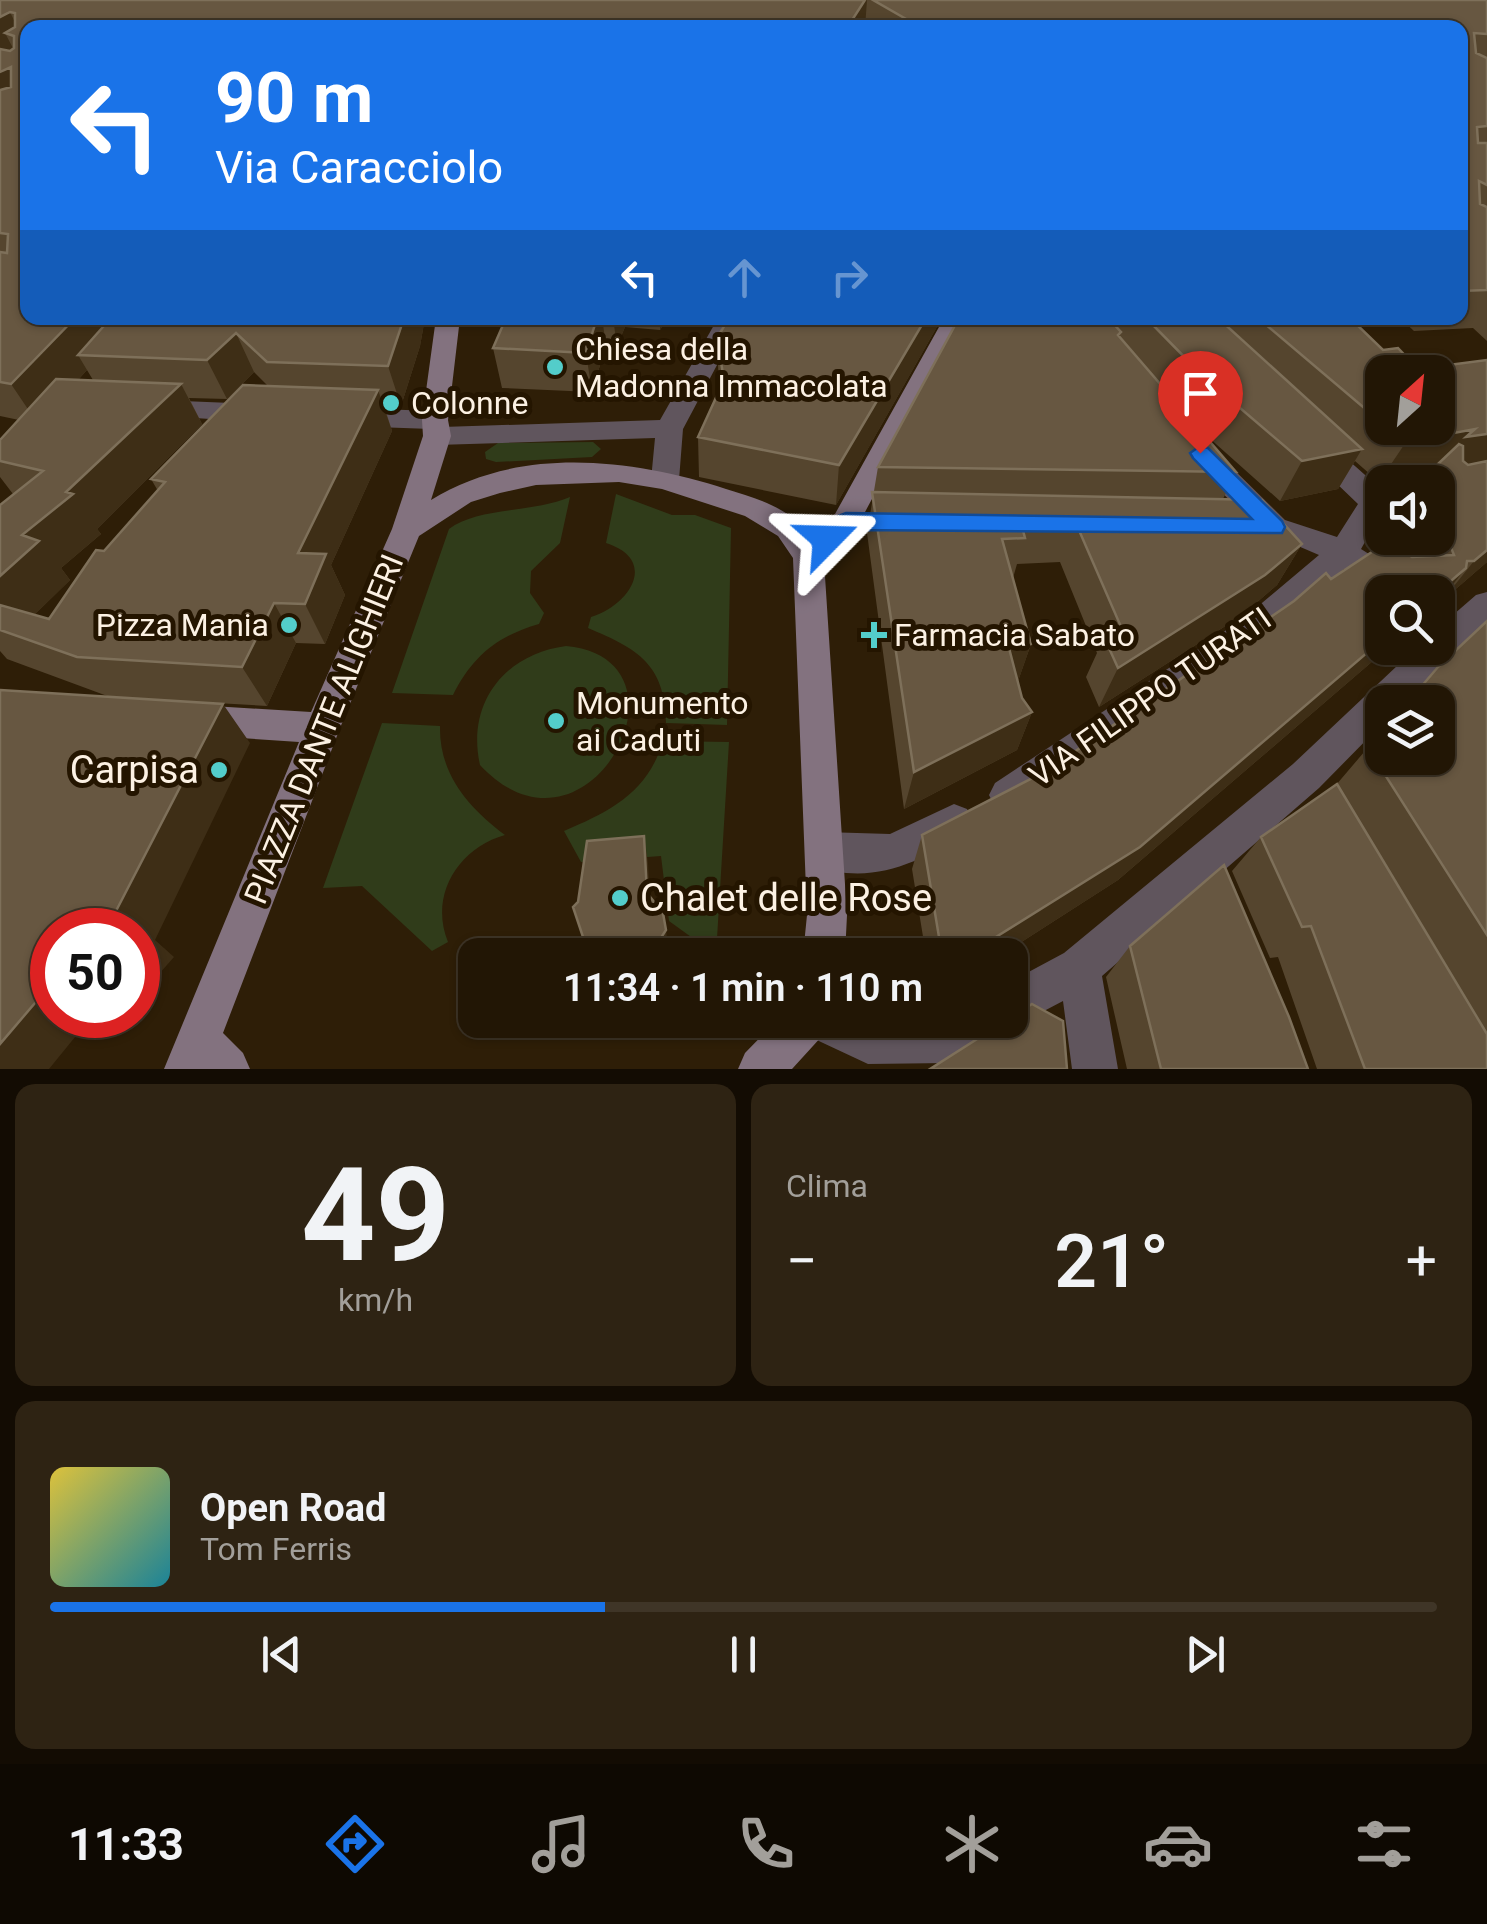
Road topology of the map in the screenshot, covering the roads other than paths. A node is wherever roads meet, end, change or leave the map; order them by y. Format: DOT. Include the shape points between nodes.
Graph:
graph roads {
  1 [pos="447,325"];
  2 [pos="726,325"];
  3 [pos="952,325"];
  4 [pos="134,408"];
  5 [pos="288,414"];
  6 [pos="327,416"];
  7 [pos="436,428"];
  8 [pos="669,429"];
  9 [pos="1304,436"];
  10 [pos="1190,442"];
  11 [pos="665,480"];
  12 [pos="1365,490"];
  13 [pos="1365,520"];
  14 [pos="846,522"];
  15 [pos="885,522"];
  16 [pos="1216,526"];
  17 [pos="1274,527"];
  18 [pos="407,529"];
  19 [pos="1344,552"];
  20 [pos="808,557"];
  21 [pos="1378,575"];
  22 [pos="1487,604"];
  23 [pos="1455,626"];
  24 [pos="1455,640"];
  25 [pos="1487,652"];
  26 [pos="1418,665"];
  27 [pos="165,718"];
  28 [pos="322,728"];
  29 [pos="824,850"];
  30 [pos="824,938"];
  31 [pos="1080,968"];
  32 [pos="1028,996"];
  33 [pos="790,1038"];
  34 [pos="859,1038"];
  35 [pos="953,1038"];
  36 [pos="205,1059"];
  37 [pos="760,1069"];
  38 [pos="1095,1069"];
  1 -- 7 [label="main road"];
  2 -- 8 [label="street"];
  3 -- 14 [label="main road"];
  4 -- 5 [label="street"];
  6 -- 7 [label="street"];
  7 -- 8 [label="street"];
  7 -- 18 [label="main road"];
  8 -- 11 [label="street"];
  9 -- 12 [label="street"];
  10 -- 17 [label="street"];
  11 -- 18 [label="main road, PIAZZA DANTE ALIGHIERI" via="619,472 536,475 460,496"];
  11 -- 20 [label="main road, PIAZZA DANTE ALIGHIERI" via="755,509 789,528"];
  13 -- 19 [label="street, VIA FILIPPO TURATI"];
  14 -- 15 [label="street"];
  14 -- 20 [label="main road"];
  16 -- 17 [label="street"];
  17 -- 19 [label="street"];
  18 -- 28 [label="main road, PIAZZA DANTE ALIGHIERI"];
  19 -- 21 [label="street"];
  19 -- 29 [label="street, VIA FILIPPO TURATI" via="1255,628 1017,790 893,853"];
  20 -- 29 [label="main road"];
  22 -- 23 [label="street"];
  24 -- 25 [label="street"];
  26 -- 31 [label="street" via="1315,792 1211,878"];
  27 -- 28 [label="main road"];
  28 -- 36 [label="main road, PIAZZA DANTE ALIGHIERI"];
  29 -- 30 [label="main road"];
  31 -- 32 [label="street"];
  31 -- 38 [label="street"];
  33 -- 37 [label="main road"];
  34 -- 35 [label="street"];
}
